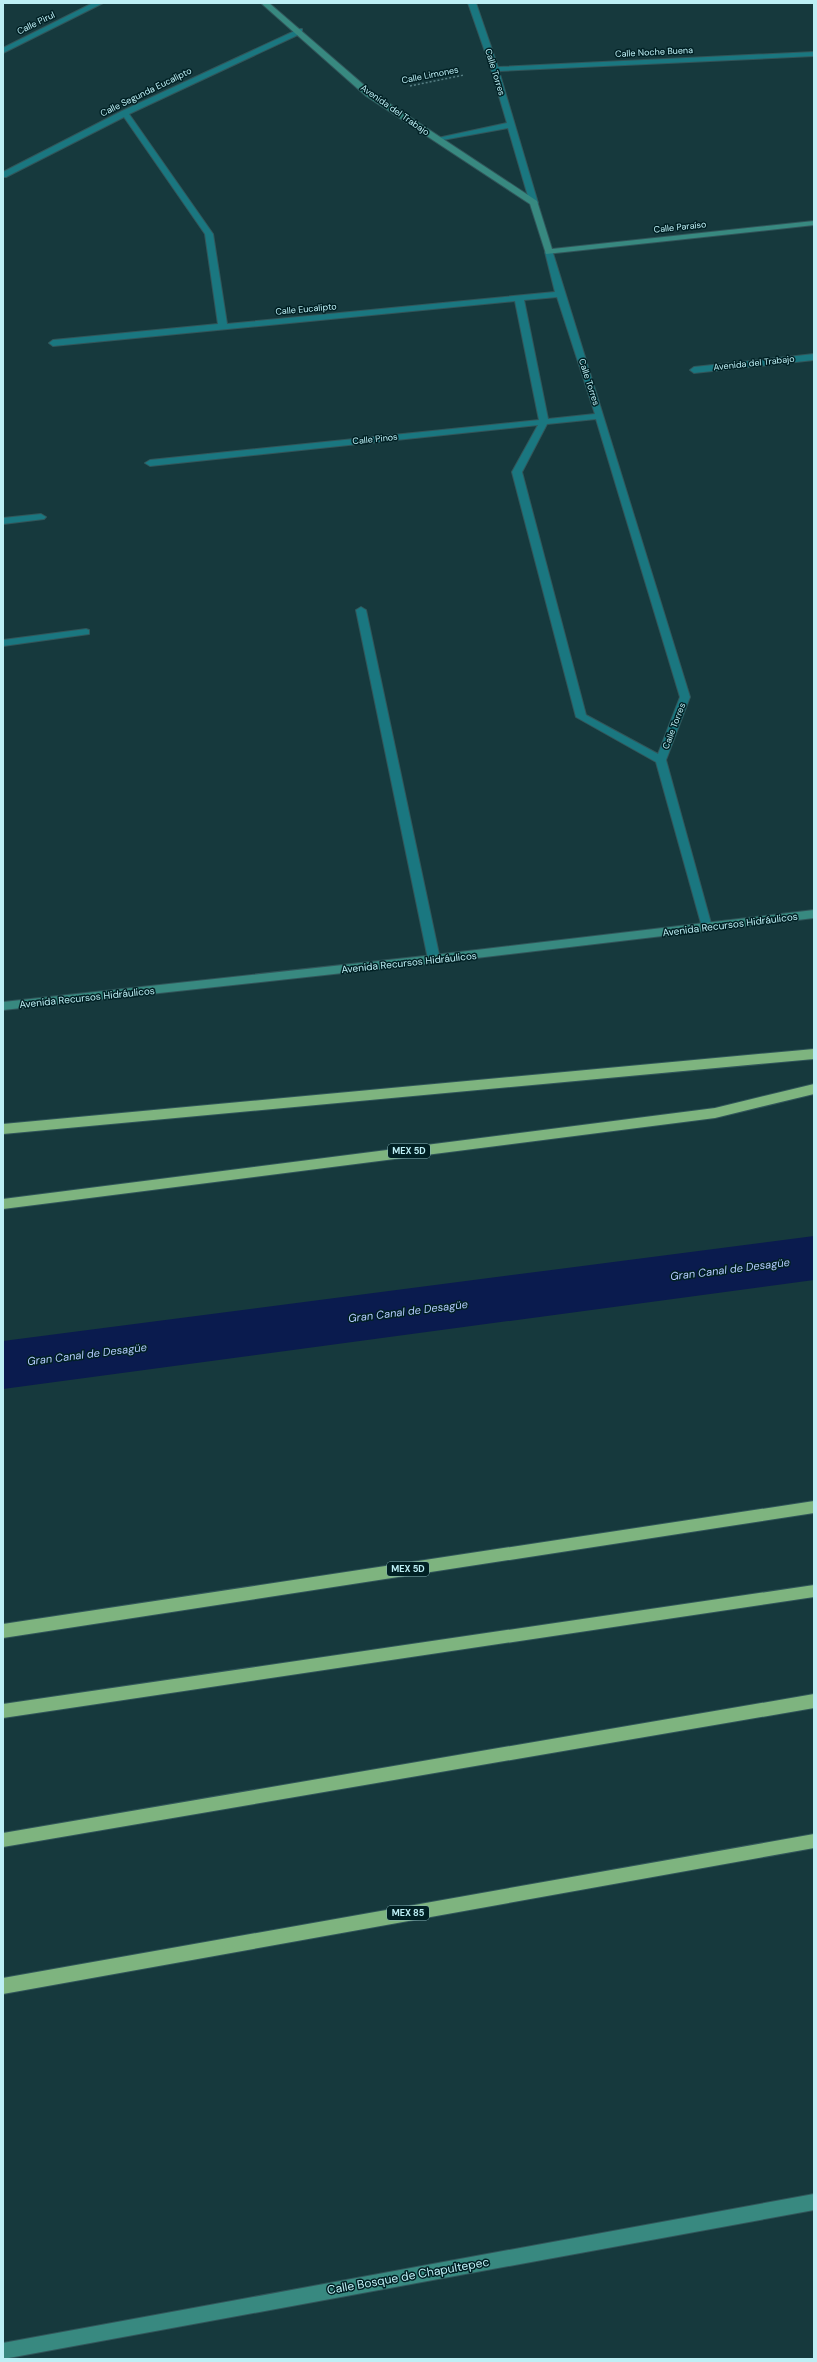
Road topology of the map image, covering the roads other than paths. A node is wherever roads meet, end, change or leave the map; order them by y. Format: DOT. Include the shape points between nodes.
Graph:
graph roads {
  1 [pos="99,3"];
  2 [pos="265,3"];
  3 [pos="472,3"];
  4 [pos="299,32"];
  5 [pos="3,51"];
  6 [pos="814,54"];
  7 [pos="495,69"];
  8 [pos="125,113"];
  9 [pos="511,125"];
  10 [pos="437,139"];
  11 [pos="3,175"];
  12 [pos="534,203"];
  13 [pos="814,223"];
  14 [pos="549,252"];
  15 [pos="560,294"];
  16 [pos="519,298"];
  17 [pos="223,327"];
  18 [pos="53,343"];
  19 [pos="814,357"];
  20 [pos="694,370"];
  21 [pos="600,416"];
  22 [pos="544,422"];
  23 [pos="150,463"];
  24 [pos="41,517"];
  25 [pos="3,521"];
  26 [pos="361,610"];
  27 [pos="86,632"];
  28 [pos="3,643"];
  29 [pos="661,760"];
  30 [pos="814,914"];
  31 [pos="707,927"];
  32 [pos="434,959"];
  33 [pos="3,1006"];
  34 [pos="814,1054"];
  35 [pos="814,1089"];
  36 [pos="3,1129"];
  37 [pos="3,1204"];
  38 [pos="814,1507"];
  39 [pos="814,1591"];
  40 [pos="3,1631"];
  41 [pos="814,1701"];
  42 [pos="3,1711"];
  43 [pos="3,1840"];
  44 [pos="814,1841"];
  45 [pos="3,1986"];
  46 [pos="814,2202"];
  47 [pos="3,2351"];
  1 -- 5 [label="street, Calle Pirul"];
  2 -- 4 [label="main road, Avenida del Trabajo"];
  3 -- 7 [label="street, Calle Torres"];
  4 -- 8 [label="street, Calle Segunda Eucalipto"];
  4 -- 10 [label="main road, Avenida del Trabajo" via="369,94"];
  6 -- 7 [label="street, Calle Noche Buena"];
  7 -- 9 [label="street, Calle Torres"];
  8 -- 11 [label="street, Calle Segunda Eucalipto"];
  8 -- 17 [label="street" via="209,234"];
  9 -- 10 [label="street"];
  9 -- 12 [label="street, Calle Torres"];
  10 -- 12 [label="main road, Avenida del Trabajo"];
  12 -- 14 [label="main road, Calle Torres"];
  13 -- 14 [label="main road, Calle Paraíso"];
  14 -- 15 [label="street, Calle Torres"];
  15 -- 16 [label="street, Calle Eucalipto"];
  15 -- 21 [label="street, Calle Torres"];
  16 -- 17 [label="street, Calle Eucalipto"];
  16 -- 22 [label="street"];
  17 -- 18 [label="street, Calle Eucalipto"];
  19 -- 20 [label="street, Avenida del Trabajo"];
  21 -- 22 [label="street, Calle Pinos"];
  21 -- 29 [label="street, Calle Torres" via="685,697"];
  22 -- 23 [label="street, Calle Pinos"];
  22 -- 29 [label="street, Calle Torres" via="517,472 581,717"];
  24 -- 25 [label="street"];
  26 -- 32 [label="street"];
  27 -- 28 [label="street"];
  29 -- 31 [label="street, Calle Torres"];
  30 -- 31 [label="main road, Avenida Recursos Hidráulicos"];
  31 -- 32 [label="main road, Avenida Recursos Hidráulicos"];
  32 -- 33 [label="main road, Avenida Recursos Hidráulicos"];
  34 -- 36 [label="highway"];
  35 -- 37 [label="highway, MEX 5D" via="716,1113"];
  38 -- 40 [label="highway, MEX 5D"];
  39 -- 42 [label="highway"];
  41 -- 43 [label="highway"];
  44 -- 45 [label="highway, MEX 85"];
  46 -- 47 [label="main road, Calle Bosque de Chapultepec"];
}
